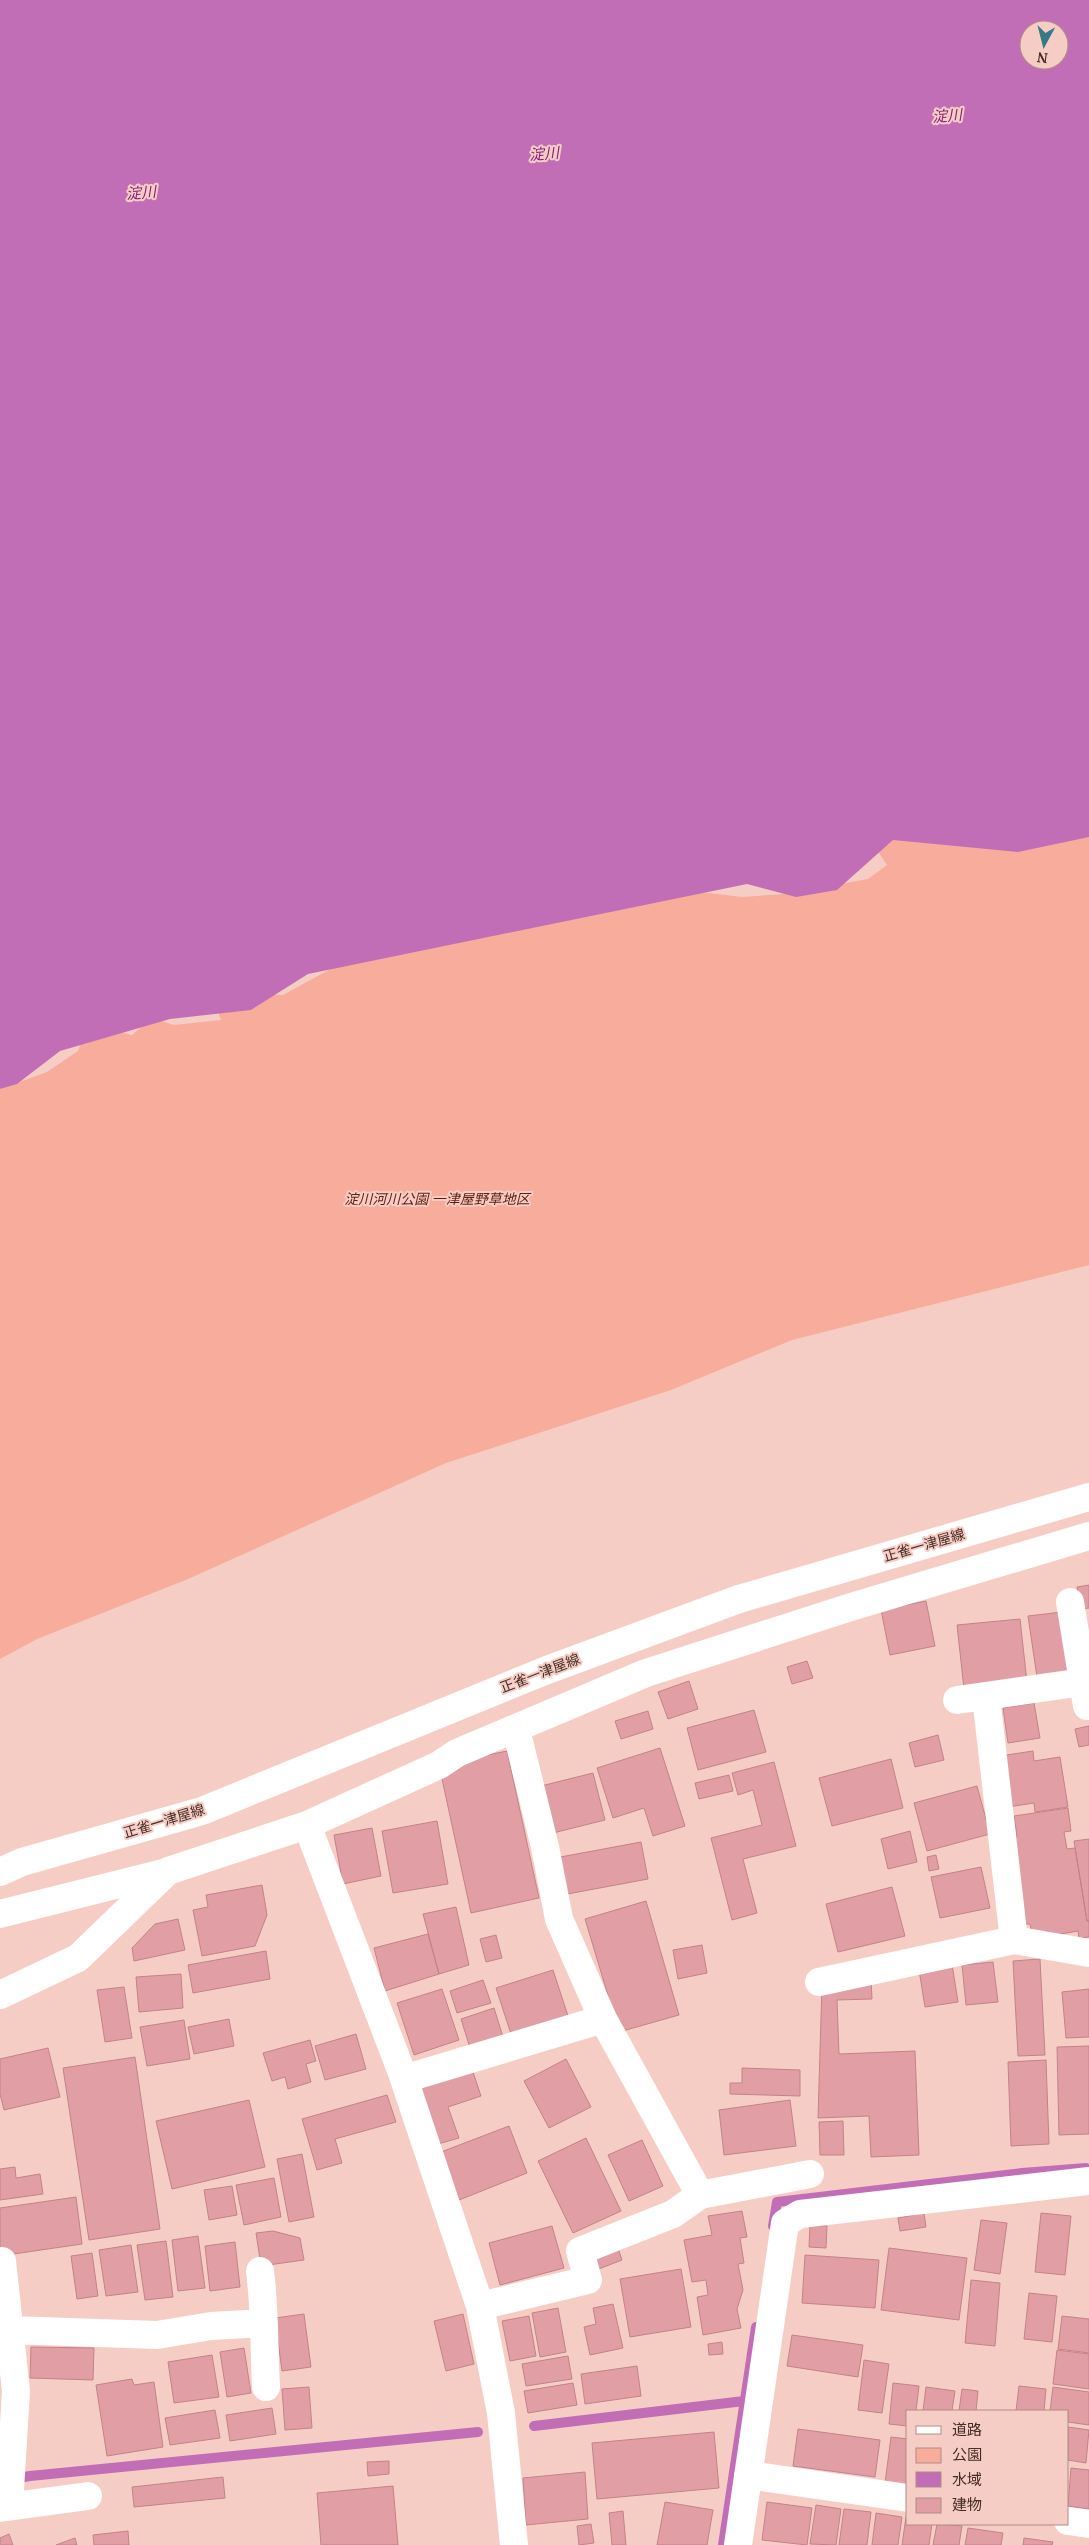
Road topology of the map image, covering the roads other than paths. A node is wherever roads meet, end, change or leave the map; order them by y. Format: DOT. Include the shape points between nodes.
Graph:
graph roads {
  1 [pos="1089,1497"];
  2 [pos="1089,1536"];
  3 [pos="1070,1602"];
  4 [pos="1086,1694"];
  5 [pos="986,1697"];
  6 [pos="958,1700"];
  7 [pos="516,1729"];
  8 [pos="308,1824"];
  9 [pos="168,1871"];
  10 [pos="0,1872"];
  11 [pos="0,1914"];
  12 [pos="1014,1940"];
  13 [pos="1089,1953"];
  14 [pos="819,1982"];
  15 [pos="0,1995"];
  16 [pos="603,2019"];
  17 [pos="404,2079"];
  18 [pos="810,2174"];
  19 [pos="1089,2182"];
  20 [pos="700,2194"];
  21 [pos="2,2261"];
  22 [pos="260,2271"];
  23 [pos="480,2306"];
  24 [pos="262,2323"];
  25 [pos="10,2330"];
  26 [pos="266,2388"];
  27 [pos="748,2475"];
  28 [pos="88,2496"];
  29 [pos="906,2498"];
  30 [pos="4,2507"];
  31 [pos="1069,2521"];
  32 [pos="1089,2524"];
  33 [pos="514,2545"];
  34 [pos="738,2545"];
  1 -- 10 [label="street, 正雀一津屋線" via="739,1599 546,1670 202,1811 22,1862"];
  2 -- 7 [label="street" via="646,1673"];
  3 -- 4 [label="street"];
  4 -- 5 [label="street"];
  5 -- 6 [label="street"];
  5 -- 12 [label="street"];
  7 -- 8 [label="street" via="457,1753 439,1765"];
  7 -- 16 [label="street" via="559,1919"];
  8 -- 9 [label="street"];
  8 -- 17 [label="street"];
  9 -- 11 [label="street"];
  9 -- 15 [label="street" via="78,1958"];
  12 -- 13 [label="street"];
  12 -- 14 [label="street"];
  16 -- 17 [label="street"];
  16 -- 20 [label="street"];
  17 -- 23 [label="street"];
  18 -- 20 [label="street"];
  19 -- 27 [label="street" via="800,2214 785,2223"];
  20 -- 23 [label="street" via="673,2214 580,2251 588,2280"];
  21 -- 25 [label="street"];
  22 -- 24 [label="street" via="265,2307"];
  23 -- 33 [label="street" via="501,2414"];
  24 -- 25 [label="street" via="211,2326 157,2335"];
  24 -- 26 [label="street"];
  25 -- 30 [label="street" via="16,2391"];
  27 -- 29 [label="street"];
  27 -- 34 [label="street"];
  28 -- 30 [label="street"];
  31 -- 32 [label="street"];
}
